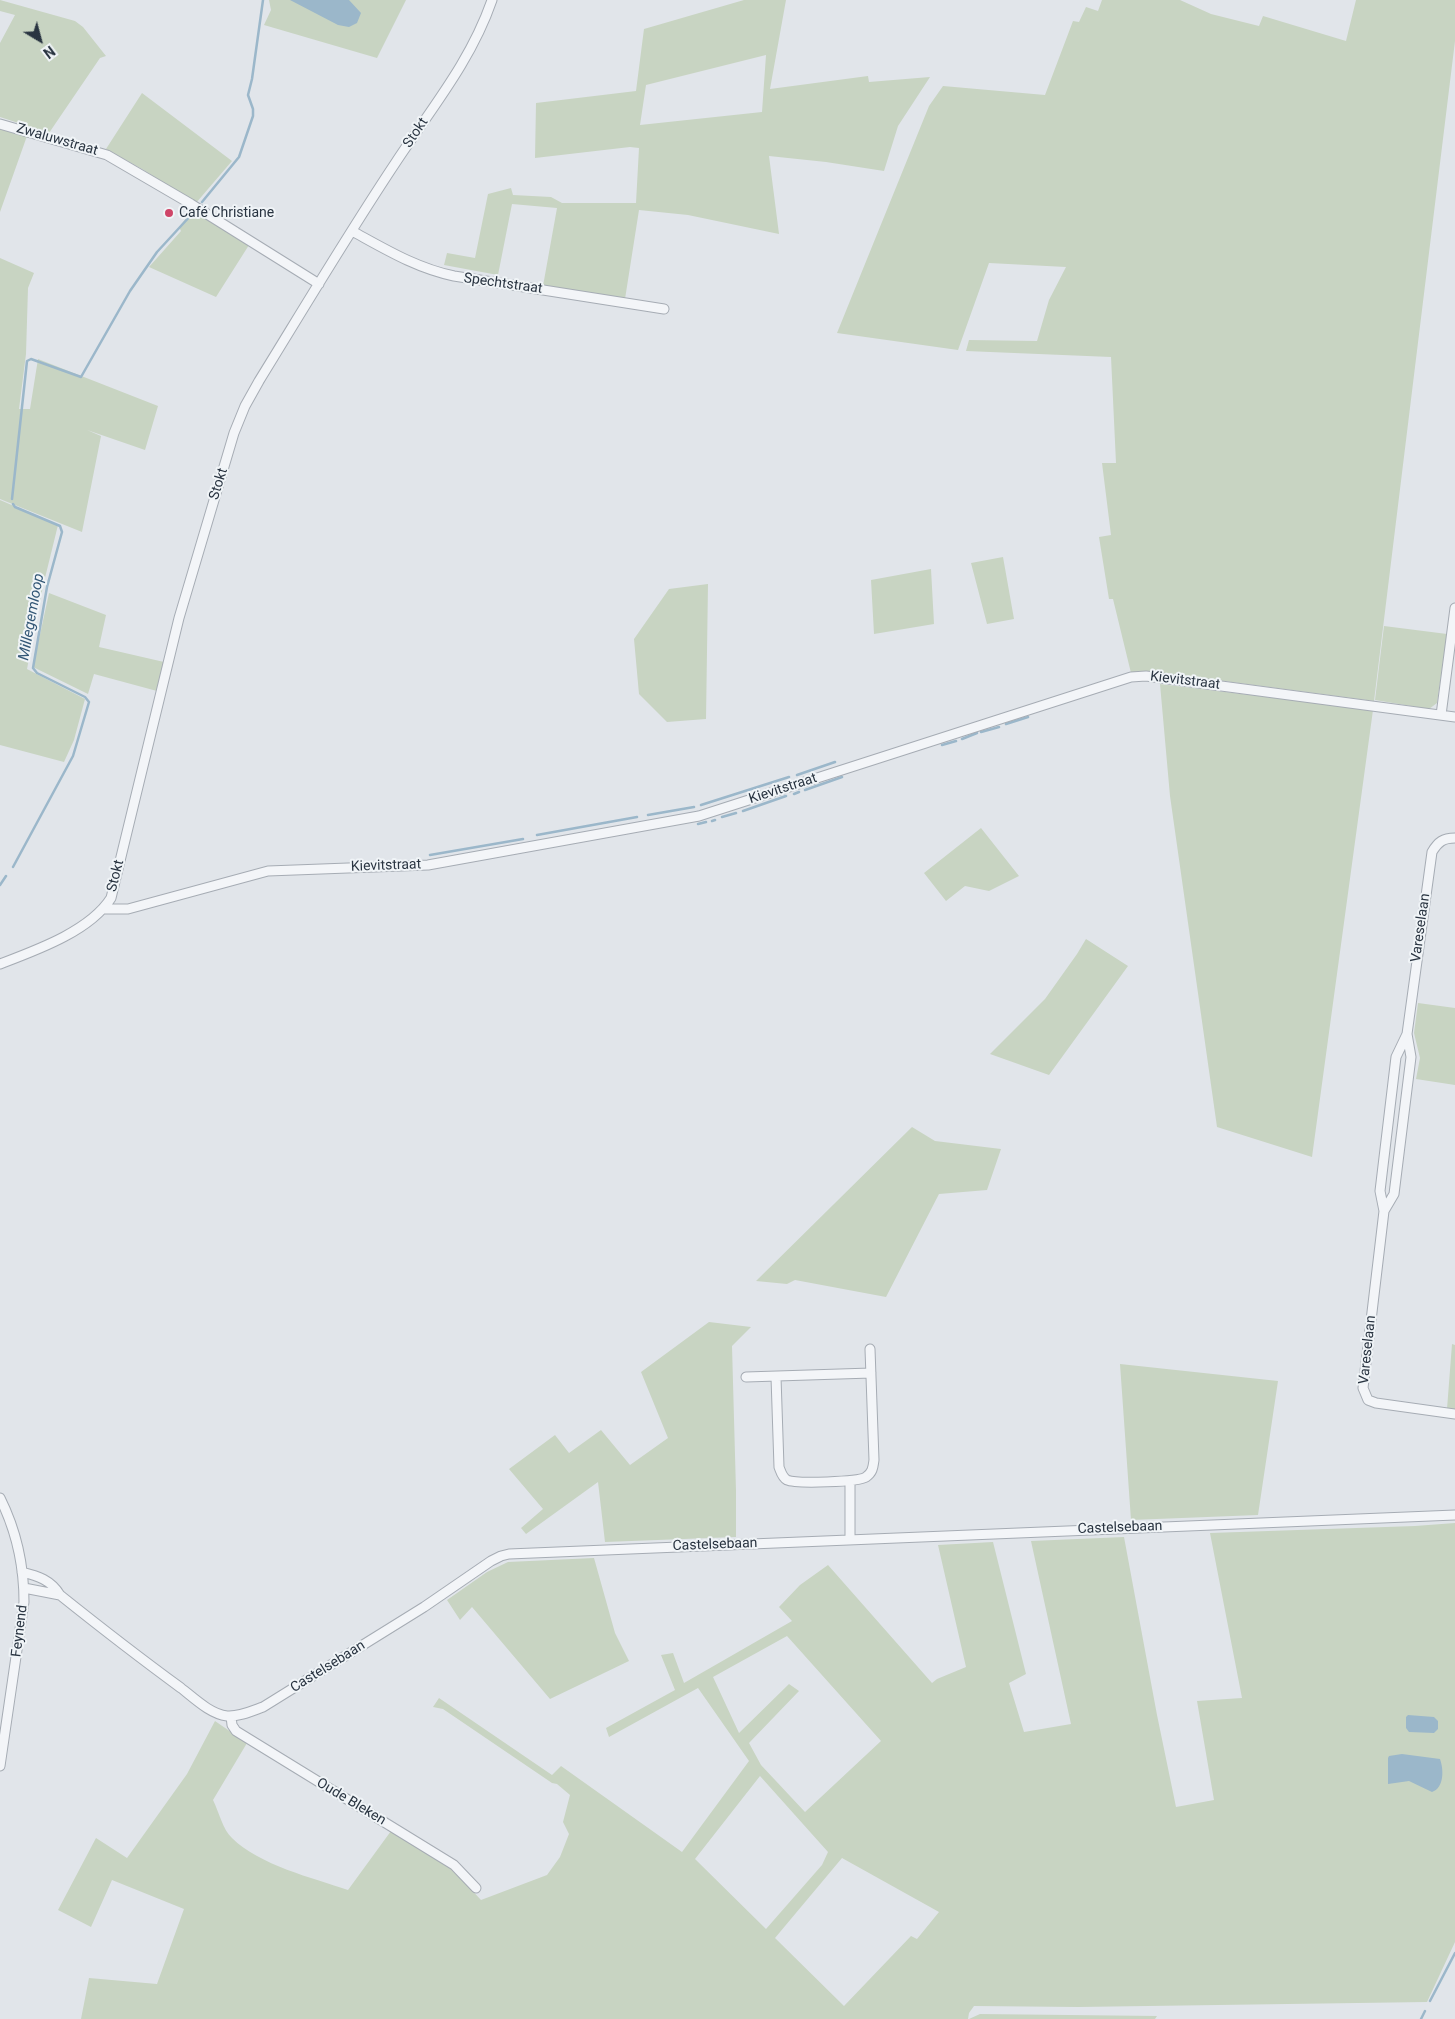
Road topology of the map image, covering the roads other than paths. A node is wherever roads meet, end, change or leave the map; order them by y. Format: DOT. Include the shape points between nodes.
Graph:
graph roads {
  1 [pos="492,0"];
  2 [pos="0,124"];
  3 [pos="352,231"];
  4 [pos="319,284"];
  5 [pos="664,309"];
  6 [pos="1455,608"];
  7 [pos="1441,715"];
  8 [pos="1455,717"];
  9 [pos="1455,838"];
  10 [pos="104,909"];
  11 [pos="0,964"];
  12 [pos="1406,1034"];
  13 [pos="1384,1211"];
  14 [pos="870,1349"];
  15 [pos="871,1373"];
  16 [pos="776,1376"];
  17 [pos="746,1378"];
  18 [pos="1455,1414"];
  19 [pos="850,1481"];
  20 [pos="0,1498"];
  21 [pos="1455,1515"];
  22 [pos="850,1540"];
  23 [pos="22,1572"];
  24 [pos="24,1588"];
  25 [pos="60,1594"];
  26 [pos="231,1716"];
  27 [pos="0,1766"];
  28 [pos="476,1888"];
  1 -- 3 [label="street, Stokt" via="466,59"];
  2 -- 4 [label="street, Zwaluwstraat" via="107,155"];
  3 -- 4 [label="street, Stokt"];
  3 -- 5 [label="street, Spechtstraat" via="430,271"];
  4 -- 10 [label="street, Stokt" via="259,381 234,433 179,618 111,898"];
  6 -- 7 [label="street"];
  7 -- 8 [label="street, Kievitstraat"];
  7 -- 10 [label="street, Kievitstraat" via="1146,676 1131,677 699,816 428,865 268,871 128,910"];
  9 -- 12 [label="street, Vareselaan" via="1437,842 1432,852"];
  10 -- 11 [label="street, Stokt" via="79,928"];
  12 -- 13 [label="street, Vareselaan" via="1396,1057 1380,1191"];
  12 -- 13 [label="street, Vareselaan" via="1411,1057 1394,1194"];
  13 -- 18 [label="street, Vareselaan" via="1363,1388 1368,1400 1376,1403"];
  14 -- 15 [label="street"];
  15 -- 16 [label="street"];
  15 -- 19 [label="street" via="872,1472 865,1478"];
  16 -- 17 [label="street"];
  16 -- 19 [label="street" via="781,1475 787,1480"];
  19 -- 22 [label="street"];
  20 -- 23 [label="street, Feynend" via="15,1536"];
  21 -- 22 [label="street, Castelsebaan"];
  22 -- 26 [label="street, Castelsebaan" via="501,1556 264,1707"];
  23 -- 24 [label="street, Feynend"];
  23 -- 25 [label="street" via="47,1580"];
  24 -- 25 [label="street"];
  24 -- 27 [label="street, Feynend"];
  25 -- 26 [label="street" via="211,1710"];
  26 -- 28 [label="street, Oude Bleken" via="236,1731 454,1865"];
}
